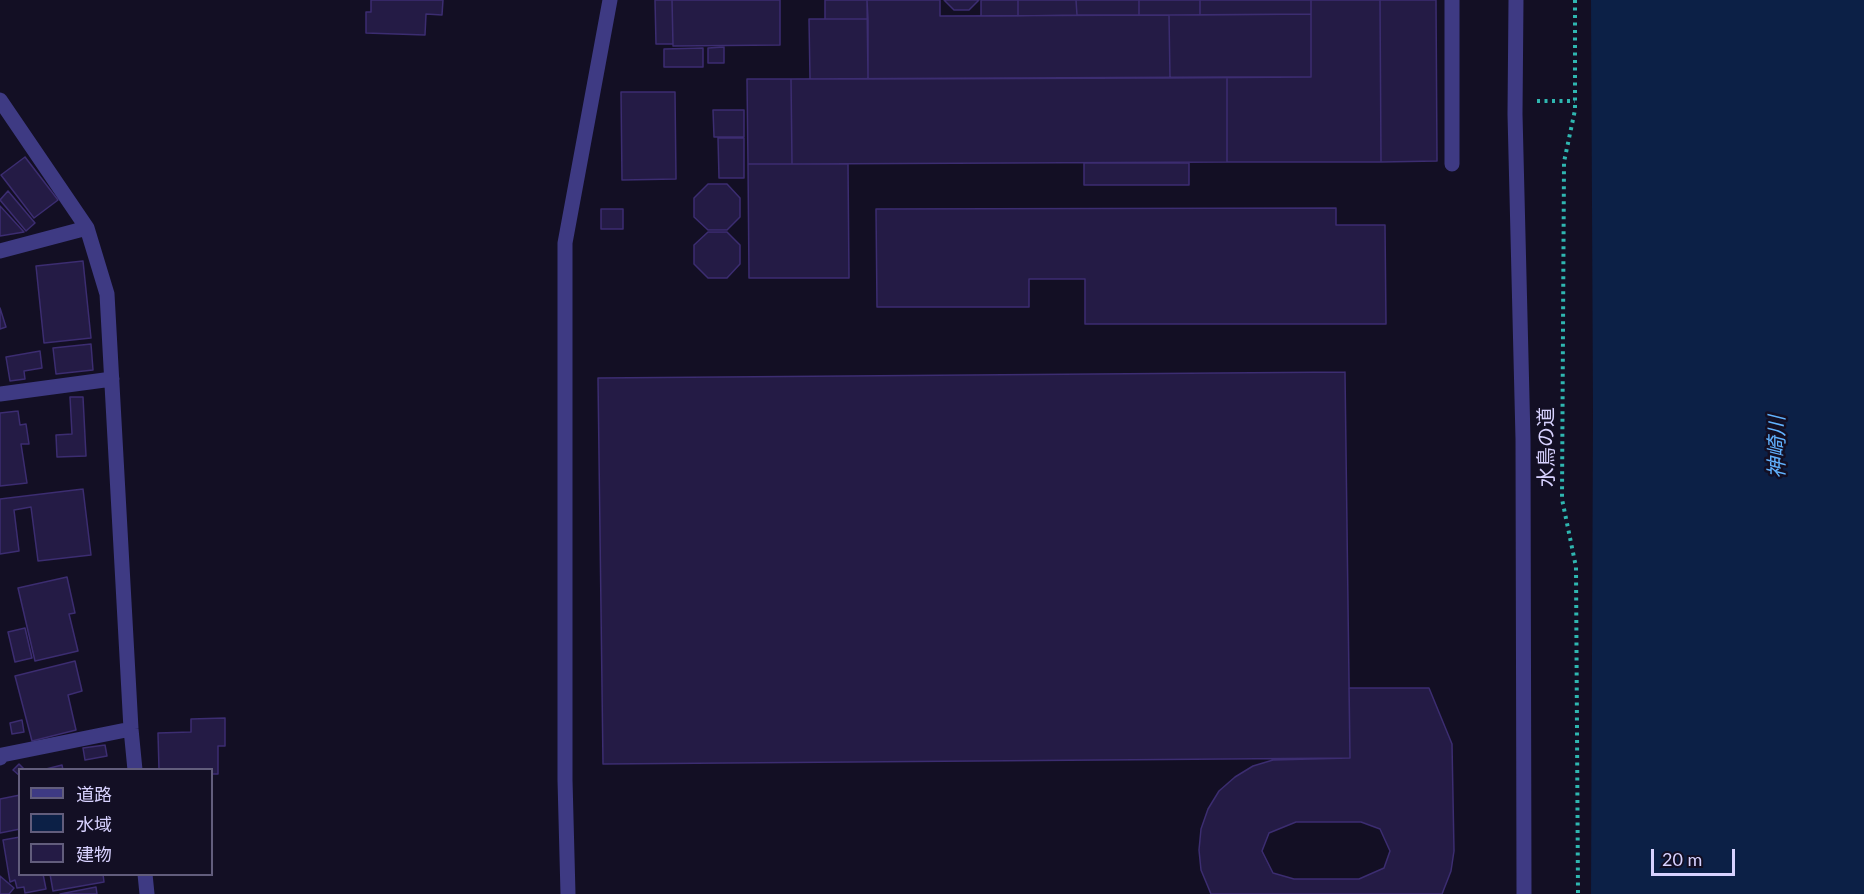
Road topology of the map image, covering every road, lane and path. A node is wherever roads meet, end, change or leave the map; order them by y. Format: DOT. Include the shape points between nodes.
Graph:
graph roads {
  1 [pos="610,0"];
  2 [pos="1452,0"];
  3 [pos="1516,0"];
  4 [pos="1575,0"];
  5 [pos="0,100"];
  6 [pos="1556,101"];
  7 [pos="1575,101"];
  8 [pos="1452,164"];
  9 [pos="87,228"];
  10 [pos="0,251"];
  11 [pos="112,379"];
  12 [pos="0,394"];
  13 [pos="131,729"];
  14 [pos="1,755"];
  15 [pos="135,768"];
  16 [pos="145,876"];
  17 [pos="147,894"];
  18 [pos="568,894"];
  19 [pos="1524,894"];
  20 [pos="1578,894"];
  1 -- 18 [label="street" via="565,243"];
  2 -- 8 [label="street"];
  3 -- 19 [label="street"];
  4 -- 7 [label="path, 水鳥の道"];
  5 -- 9 [label="street"];
  6 -- 7 [label="path"];
  7 -- 20 [label="path, 水鳥の道" via="1564,162 1562,499 1576,567"];
  9 -- 10 [label="street"];
  9 -- 11 [label="street" via="107,294"];
  11 -- 12 [label="street"];
  11 -- 13 [label="street"];
  13 -- 14 [label="street"];
  13 -- 15 [label="street"];
  16 -- 17 [label="street"];
}
